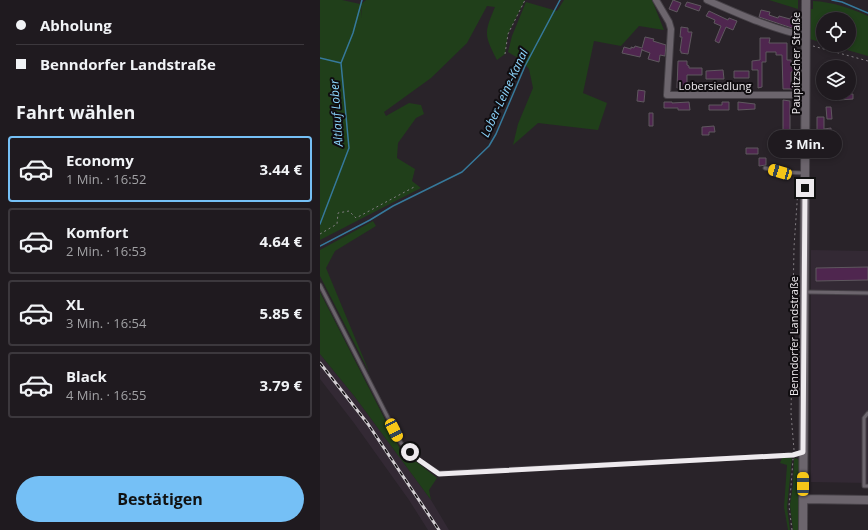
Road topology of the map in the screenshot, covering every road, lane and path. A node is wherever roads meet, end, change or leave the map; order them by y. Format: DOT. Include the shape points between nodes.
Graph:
graph roads {
  1 [pos="525,0"];
  2 [pos="656,0"];
  3 [pos="707,0"];
  4 [pos="806,4"];
  5 [pos="806,40"];
  6 [pos="506,54"];
  7 [pos="868,62"];
  8 [pos="806,95"];
  9 [pos="765,168"];
  10 [pos="805,174"];
  11 [pos="416,186"];
  12 [pos="798,190"];
  13 [pos="320,234"];
  14 [pos="320,285"];
  15 [pos="804,292"];
  16 [pos="868,293"];
  17 [pos="868,413"];
  18 [pos="803,452"];
  19 [pos="793,455"];
  20 [pos="868,486"];
  21 [pos="803,499"];
  22 [pos="868,500"];
  23 [pos="792,530"];
  24 [pos="803,530"];
  1 -- 6 [label="path" via="508,34"];
  2 -- 8 [label="street, Lobersiedlung" via="671,29 667,95"];
  3 -- 5 [label="street"];
  4 -- 5 [label="street, Paupitzscher Straße"];
  5 -- 7 [label="path"];
  5 -- 8 [label="street, Paupitzscher Straße"];
  8 -- 10 [label="street, Paupitzscher Straße"];
  9 -- 10 [label="lane"];
  10 -- 15 [label="street, Benndorfer Landstraße"];
  11 -- 13 [label="path" via="356,218 349,211 338,213 337,224"];
  12 -- 19 [label="path" via="794,247 791,413"];
  14 -- 19 [label="lane" via="401,443 439,474"];
  15 -- 16 [label="lane"];
  15 -- 18 [label="street, Benndorfer Landstraße"];
  17 -- 20 [label="lane" via="864,418 863,451 864,486"];
  18 -- 19 [label="lane"];
  18 -- 21 [label="street, Benndorfer Landstraße"];
  19 -- 23 [label="path" via="789,506"];
  21 -- 22 [label="street"];
  21 -- 24 [label="street, Benndorfer Landstraße"];
}
